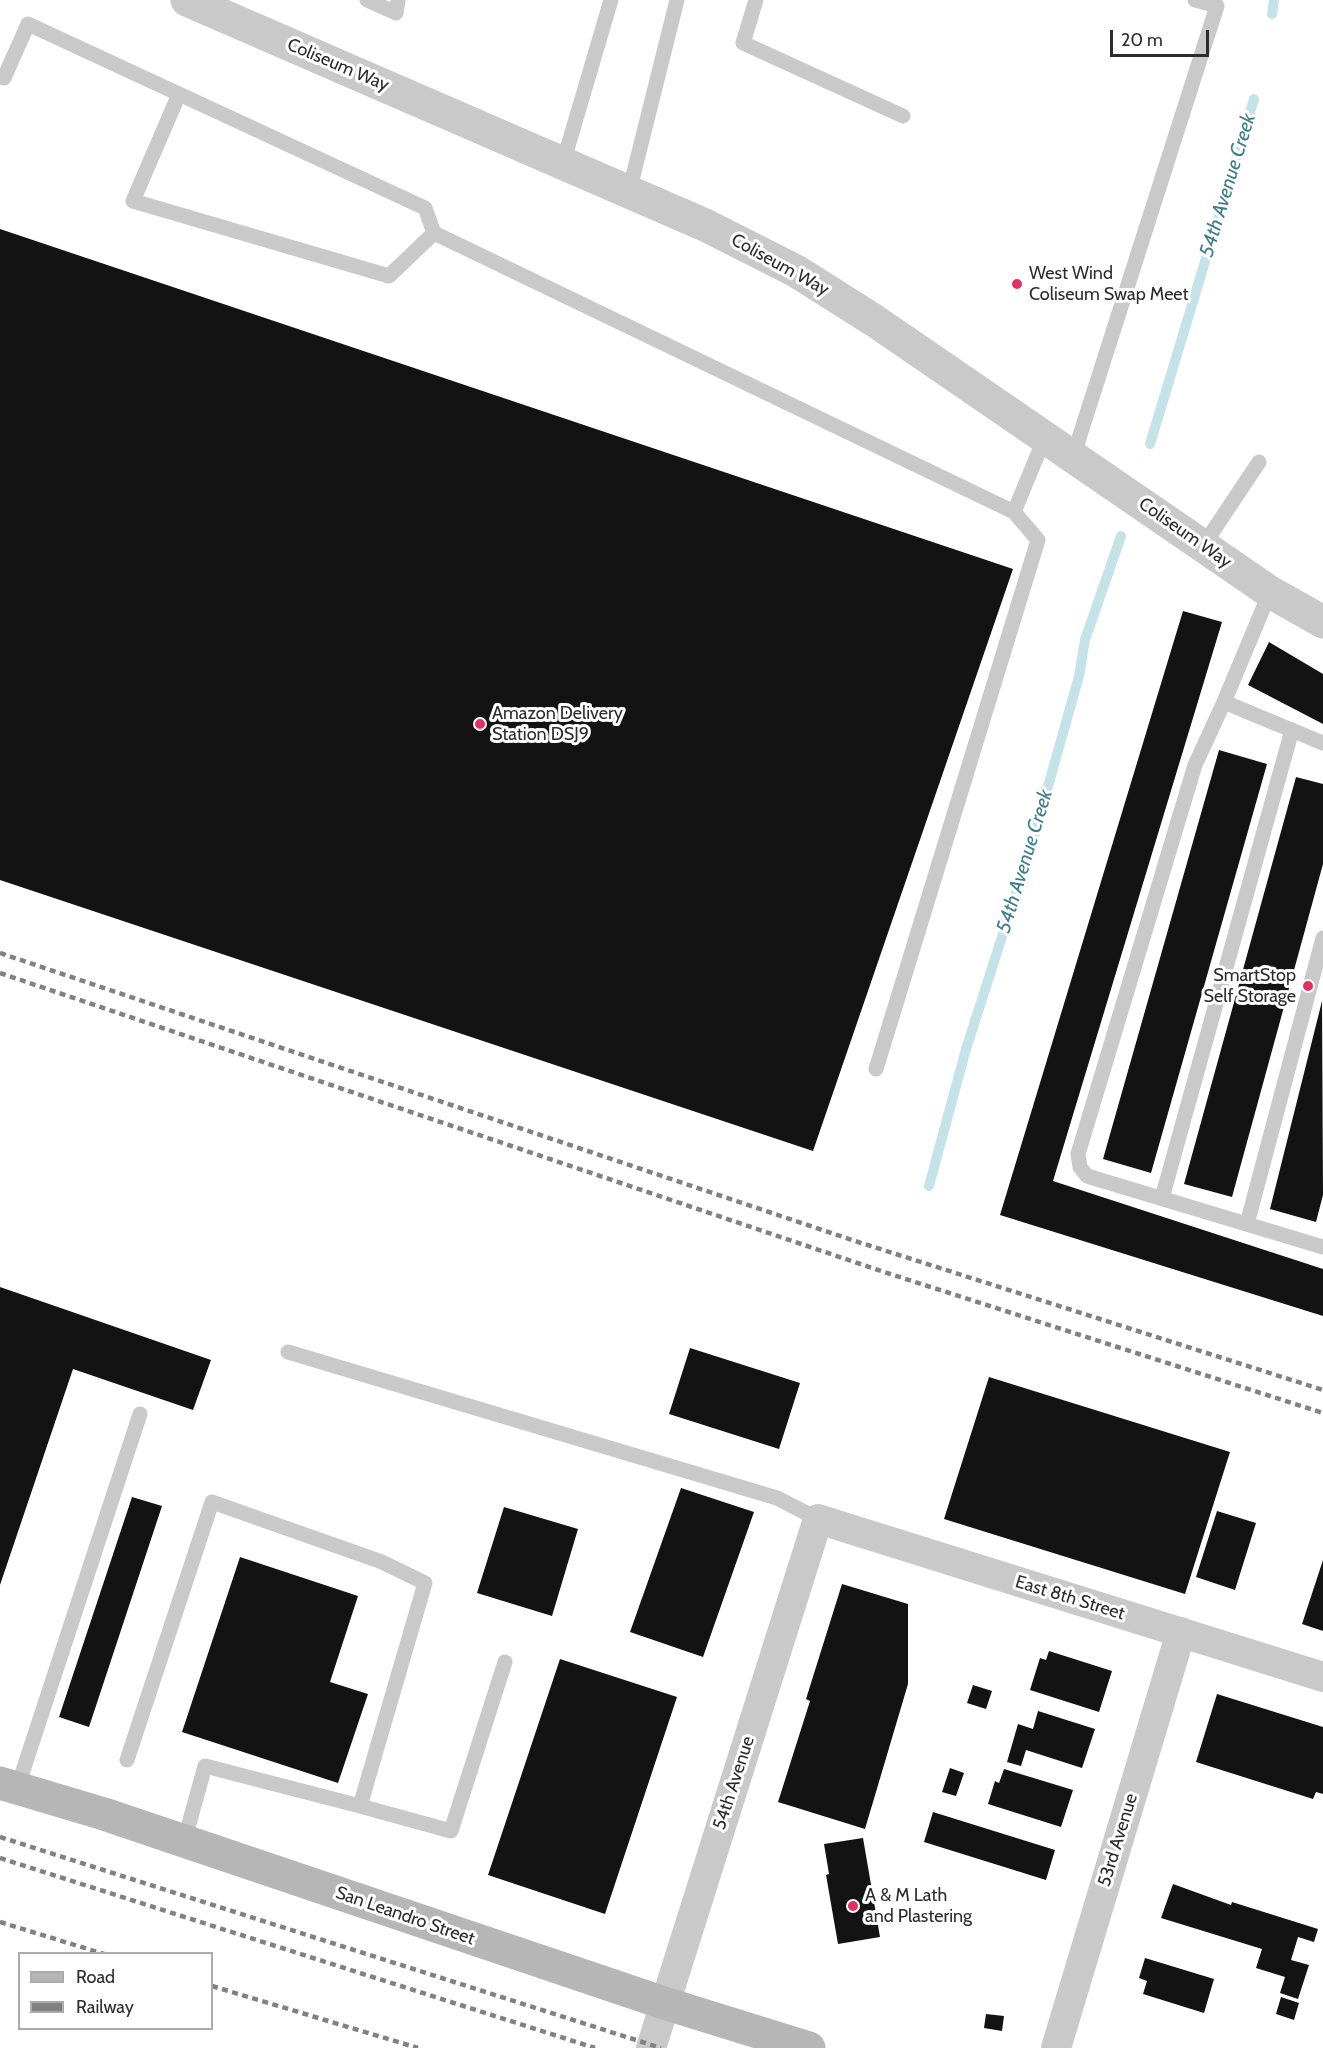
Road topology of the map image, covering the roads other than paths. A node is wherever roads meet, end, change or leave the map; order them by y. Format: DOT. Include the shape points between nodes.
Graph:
graph roads {
  1 [pos="187,0"];
  2 [pos="367,0"];
  3 [pos="398,0"];
  4 [pos="611,0"];
  5 [pos="677,0"];
  6 [pos="756,0"];
  7 [pos="1195,0"];
  8 [pos="0,76"];
  9 [pos="179,94"];
  10 [pos="903,116"];
  11 [pos="563,163"];
  12 [pos="629,192"];
  13 [pos="434,233"];
  14 [pos="1045,438"];
  15 [pos="1073,457"];
  16 [pos="1259,462"];
  17 [pos="1014,512"];
  18 [pos="1203,546"];
  19 [pos="1269,592"];
  20 [pos="1323,622"];
  21 [pos="1224,702"];
  22 [pos="1292,730"];
  23 [pos="1323,743"];
  24 [pos="1323,938"];
  25 [pos="876,1069"];
  26 [pos="1162,1198"];
  27 [pos="1247,1224"];
  28 [pos="1323,1247"];
  29 [pos="288,1352"];
  30 [pos="140,1414"];
  31 [pos="818,1519"];
  32 [pos="1181,1632"];
  33 [pos="505,1662"];
  34 [pos="1323,1677"];
  35 [pos="127,1760"];
  36 [pos="8,1786"];
  37 [pos="360,1806"];
  38 [pos="184,1842"];
  39 [pos="664,2003"];
  40 [pos="651,2048"];
  41 [pos="809,2048"];
  42 [pos="1056,2048"];
  1 -- 11 [label="street, Coliseum Way"];
  2 -- 3 [label="lane" via="396,13"];
  4 -- 11 [label="lane"];
  5 -- 12 [label="lane"];
  6 -- 10 [label="lane" via="743,43"];
  7 -- 15 [label="lane" via="1217,6"];
  8 -- 9 [label="lane" via="4,78 28,24"];
  9 -- 13 [label="lane" via="425,208"];
  9 -- 13 [label="lane" via="132,201 389,276"];
  11 -- 12 [label="street, Coliseum Way"];
  12 -- 14 [label="street, Coliseum Way" via="796,271"];
  13 -- 17 [label="lane"];
  14 -- 15 [label="street, Coliseum Way"];
  14 -- 17 [label="lane"];
  15 -- 18 [label="street, Coliseum Way"];
  16 -- 18 [label="lane"];
  17 -- 25 [label="lane" via="1038,540"];
  18 -- 19 [label="street, Coliseum Way"];
  19 -- 20 [label="street, Coliseum Way"];
  19 -- 21 [label="lane"];
  21 -- 22 [label="lane"];
  21 -- 26 [label="lane" via="1196,765 1078,1154 1080,1167 1087,1176"];
  22 -- 23 [label="lane"];
  22 -- 26 [label="lane"];
  24 -- 27 [label="lane"];
  26 -- 27 [label="lane"];
  27 -- 28 [label="lane"];
  29 -- 31 [label="lane" via="777,1498"];
  30 -- 36 [label="lane"];
  31 -- 32 [label="street, East 8th Street"];
  31 -- 39 [label="street, 54th Avenue"];
  32 -- 34 [label="street, East 8th Street"];
  32 -- 42 [label="street, 53rd Avenue"];
  33 -- 37 [label="lane" via="451,1831"];
  35 -- 37 [label="lane" via="212,1502 382,1562 425,1583"];
  36 -- 38 [label="main road, San Leandro Street"];
  37 -- 38 [label="lane" via="205,1766"];
  38 -- 39 [label="main road, San Leandro Street"];
  39 -- 40 [label="street, 54th Avenue"];
  39 -- 41 [label="main road, San Leandro Street"];
}
